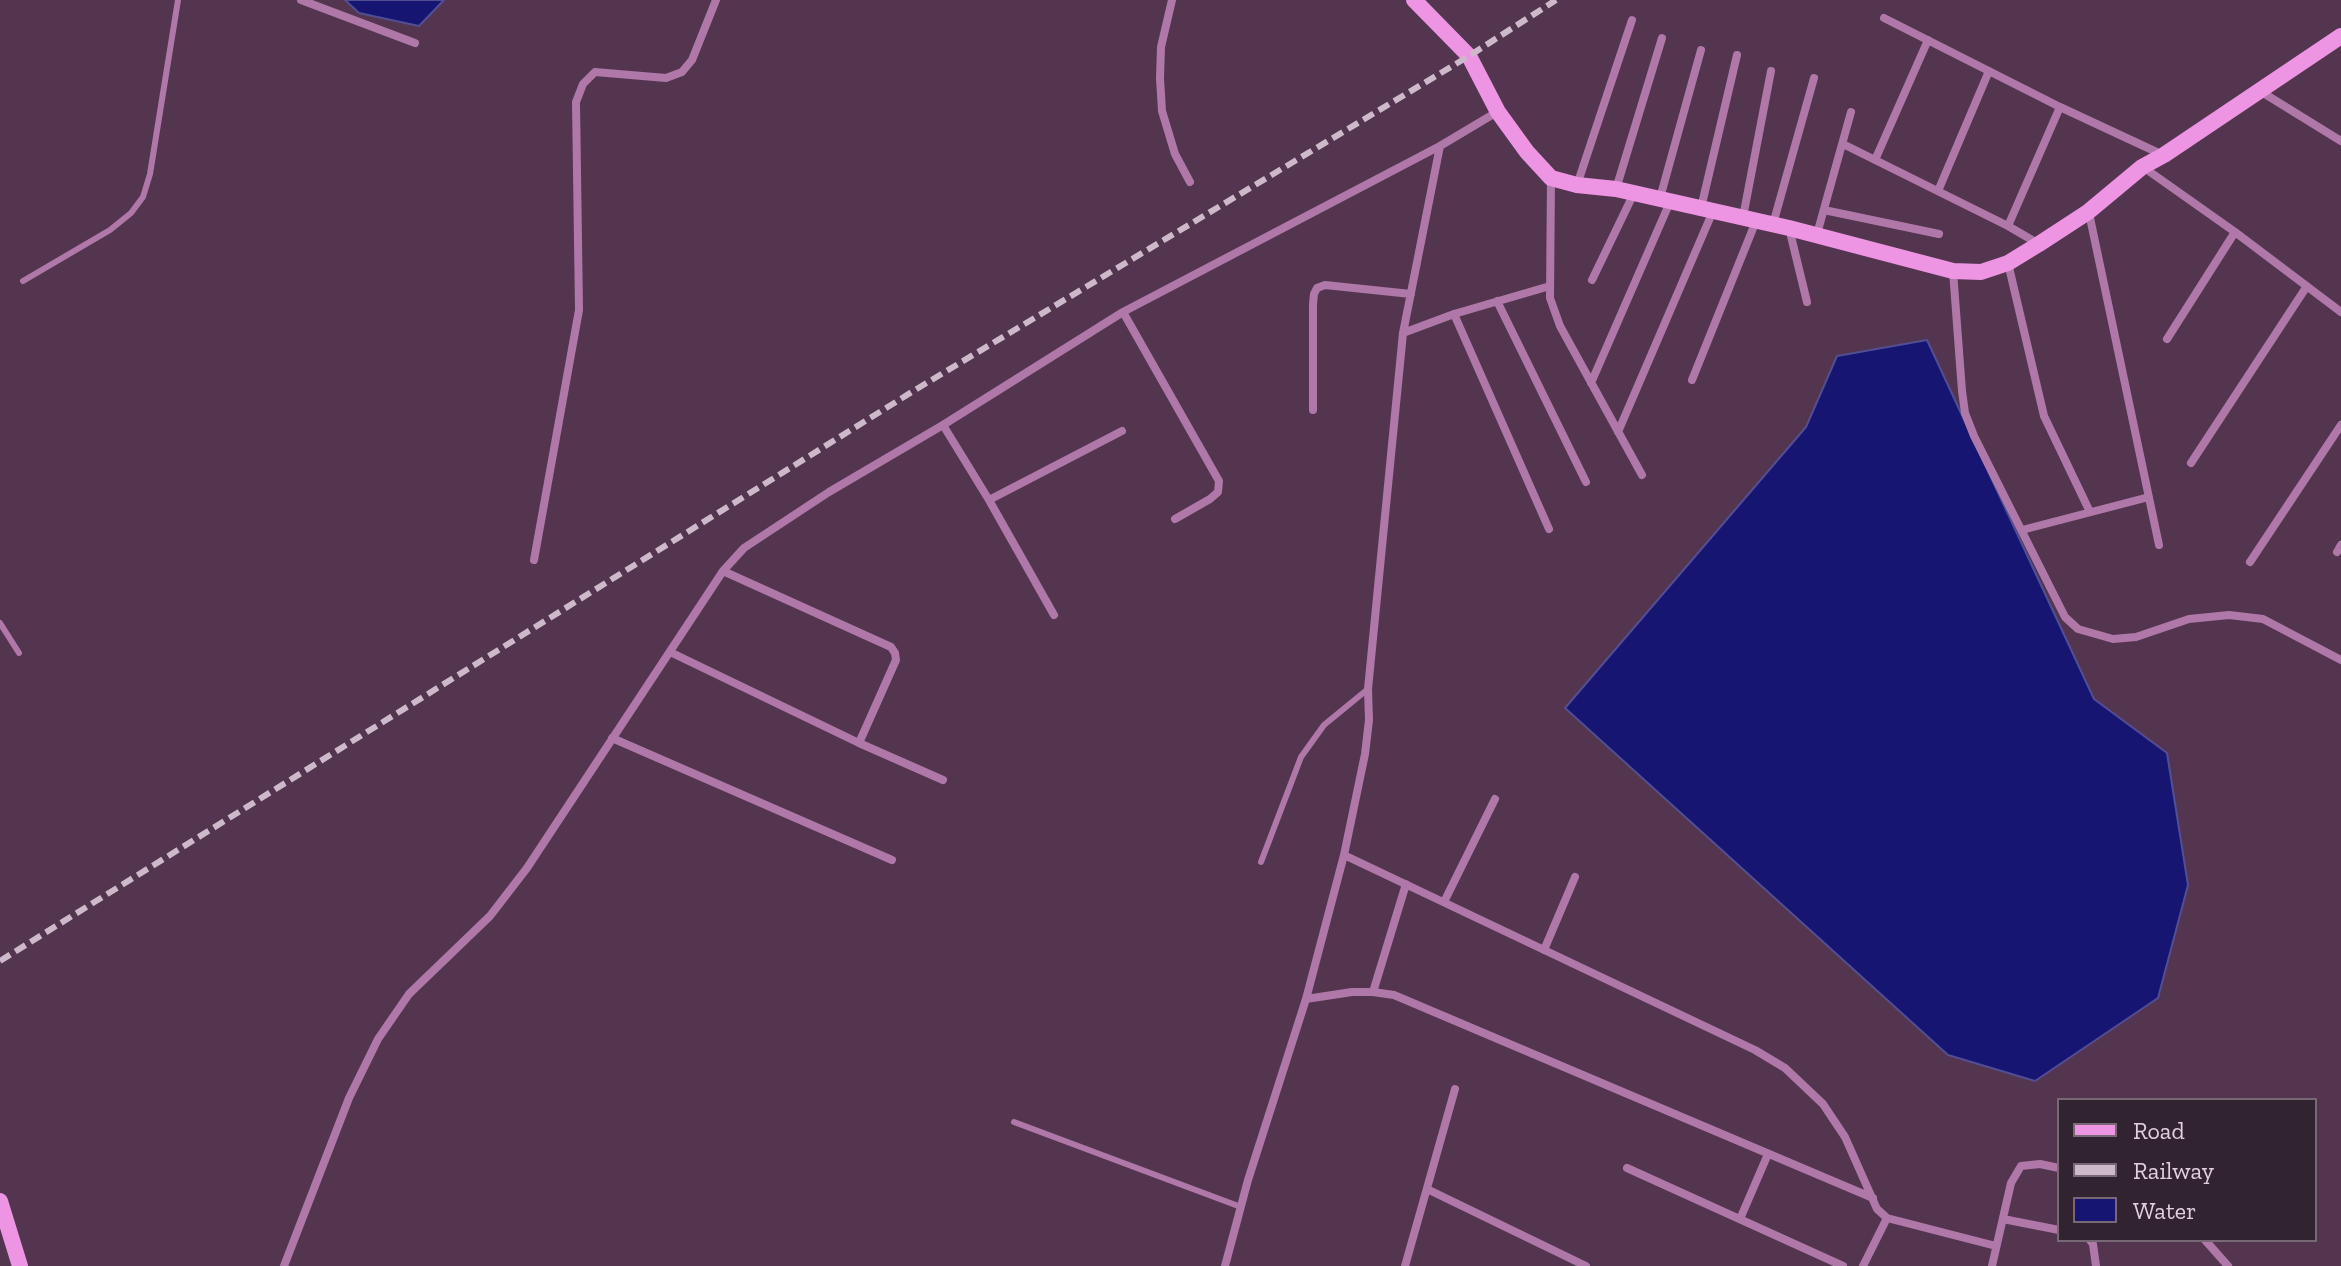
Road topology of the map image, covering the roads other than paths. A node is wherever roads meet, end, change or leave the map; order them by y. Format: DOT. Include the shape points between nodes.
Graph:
graph roads {
  1 [pos="178,0"];
  2 [pos="301,0"];
  3 [pos="716,0"];
  4 [pos="1172,0"];
  5 [pos="1414,0"];
  6 [pos="1884,18"];
  7 [pos="1632,20"];
  8 [pos="2340,37"];
  9 [pos="1662,38"];
  10 [pos="1928,40"];
  11 [pos="415,43"];
  12 [pos="1701,50"];
  13 [pos="1737,55"];
  14 [pos="1771,71"];
  15 [pos="1989,71"];
  16 [pos="1814,78"];
  17 [pos="2259,90"];
  18 [pos="2060,107"];
  19 [pos="1498,112"];
  20 [pos="1851,112"];
  21 [pos="2341,141"];
  22 [pos="1843,144"];
  23 [pos="1440,146"];
  24 [pos="2164,155"];
  25 [pos="1875,160"];
  26 [pos="2142,167"];
  27 [pos="1551,178"];
  28 [pos="1190,182"];
  29 [pos="1577,185"];
  30 [pos="1616,189"];
  31 [pos="1938,191"];
  32 [pos="1634,193"];
  33 [pos="1665,200"];
  34 [pos="1707,209"];
  35 [pos="1824,210"];
  36 [pos="2088,212"];
  37 [pos="1750,219"];
  38 [pos="1781,226"];
  39 [pos="2008,226"];
  40 [pos="2235,232"];
  41 [pos="1817,234"];
  42 [pos="1939,234"];
  43 [pos="2039,244"];
  44 [pos="2008,263"];
  45 [pos="1953,271"];
  46 [pos="1592,280"];
  47 [pos="23,281"];
  48 [pos="1550,286"];
  49 [pos="2307,286"];
  50 [pos="1411,294"];
  51 [pos="1497,301"];
  52 [pos="1807,302"];
  53 [pos="1123,312"];
  54 [pos="2341,312"];
  55 [pos="1454,314"];
  56 [pos="1403,333"];
  57 [pos="2167,339"];
  58 [pos="1692,380"];
  59 [pos="1591,383"];
  60 [pos="1313,410"];
  61 [pos="943,425"];
  62 [pos="2341,425"];
  63 [pos="1122,431"];
  64 [pos="1618,432"];
  65 [pos="2191,463"];
  66 [pos="1642,475"];
  67 [pos="1586,482"];
  68 [pos="2149,497"];
  69 [pos="989,500"];
  70 [pos="2090,512"];
  71 [pos="1175,519"];
  72 [pos="1549,529"];
  73 [pos="2022,530"];
  74 [pos="2159,545"];
  75 [pos="534,560"];
  76 [pos="2250,562"];
  77 [pos="723,571"];
  78 [pos="1054,615"];
  79 [pos="0,623"];
  80 [pos="670,652"];
  81 [pos="19,653"];
  82 [pos="2341,660"];
  83 [pos="1368,689"];
  84 [pos="612,738"];
  85 [pos="859,743"];
  86 [pos="943,780"];
  87 [pos="1495,799"];
  88 [pos="1344,855"];
  89 [pos="892,860"];
  90 [pos="1261,862"];
  91 [pos="1575,877"];
  92 [pos="1406,884"];
  93 [pos="1444,902"];
  94 [pos="1544,950"];
  95 [pos="1373,992"];
  96 [pos="1306,999"];
  97 [pos="1455,1089"];
  98 [pos="1014,1122"];
  99 [pos="1768,1154"];
  100 [pos="1627,1168"];
  101 [pos="2057,1168"];
  102 [pos="1427,1189"];
  103 [pos="1873,1198"];
  104 [pos="0,1201"];
  105 [pos="1241,1207"];
  106 [pos="1887,1218"];
  107 [pos="1740,1219"];
  108 [pos="2003,1219"];
  109 [pos="2057,1230"];
  110 [pos="2092,1242"];
  111 [pos="2207,1242"];
  112 [pos="1996,1246"];
  113 [pos="20,1266"];
  114 [pos="284,1266"];
  115 [pos="1225,1266"];
  116 [pos="1405,1266"];
  117 [pos="1586,1266"];
  118 [pos="1843,1266"];
  119 [pos="1863,1266"];
  120 [pos="1992,1266"];
  121 [pos="2096,1266"];
  122 [pos="2228,1266"];
  1 -- 47 [label="lane" via="143,197 110,230"];
  2 -- 11 [label="street"];
  3 -- 75 [label="street" via="682,72 666,78 595,72 576,102 579,310"];
  4 -- 28 [label="street" via="1161,47 1162,111"];
  5 -- 19 [label="street" via="1469,56"];
  6 -- 10 [label="street"];
  7 -- 29 [label="street"];
  8 -- 17 [label="street"];
  9 -- 30 [label="street"];
  10 -- 15 [label="street"];
  10 -- 25 [label="street"];
  12 -- 33 [label="street"];
  13 -- 34 [label="street"];
  14 -- 37 [label="street"];
  15 -- 18 [label="street"];
  15 -- 31 [label="street"];
  16 -- 38 [label="street"];
  17 -- 21 [label="street"];
  17 -- 24 [label="street"];
  18 -- 24 [label="street"];
  18 -- 39 [label="street"];
  19 -- 23 [label="street"];
  19 -- 27 [label="street"];
  20 -- 22 [label="street"];
  22 -- 25 [label="street"];
  22 -- 35 [label="street"];
  23 -- 50 [label="street"];
  23 -- 53 [label="street"];
  24 -- 26 [label="street"];
  25 -- 31 [label="street"];
  26 -- 36 [label="street"];
  26 -- 40 [label="street"];
  27 -- 29 [label="street"];
  27 -- 48 [label="street"];
  29 -- 30 [label="street"];
  30 -- 32 [label="street"];
  31 -- 39 [label="street"];
  32 -- 33 [label="street"];
  32 -- 46 [label="street"];
  33 -- 34 [label="street"];
  33 -- 59 [label="street"];
  34 -- 37 [label="street"];
  34 -- 64 [label="street"];
  35 -- 41 [label="street"];
  35 -- 42 [label="street"];
  36 -- 43 [label="street"];
  36 -- 68 [label="street"];
  37 -- 38 [label="street"];
  37 -- 58 [label="street"];
  38 -- 41 [label="street"];
  38 -- 52 [label="street"];
  39 -- 43 [label="street"];
  40 -- 49 [label="street"];
  40 -- 57 [label="street"];
  41 -- 45 [label="street"];
  43 -- 44 [label="street"];
  44 -- 45 [label="street" via="1981,272"];
  44 -- 70 [label="street" via="2044,416"];
  45 -- 73 [label="street" via="1965,413"];
  48 -- 51 [label="street"];
  48 -- 59 [label="street" via="1560,326"];
  49 -- 54 [label="street"];
  49 -- 65 [label="street"];
  50 -- 56 [label="street"];
  50 -- 60 [label="street" via="1317,288"];
  51 -- 55 [label="street"];
  51 -- 67 [label="street"];
  53 -- 61 [label="street"];
  53 -- 71 [label="street" via="1219,481 1218,492 1210,499"];
  55 -- 56 [label="street"];
  55 -- 72 [label="street"];
  56 -- 83 [label="street"];
  59 -- 64 [label="street"];
  61 -- 69 [label="street"];
  61 -- 77 [label="street" via="744,548"];
  62 -- 76 [label="street"];
  63 -- 69 [label="street"];
  64 -- 66 [label="street"];
  68 -- 70 [label="street"];
  68 -- 74 [label="street"];
  69 -- 78 [label="street"];
  70 -- 73 [label="street"];
  73 -- 82 [label="street" via="2065,617 2089,634 2136,637 2189,619 2229,615 2263,619"];
  77 -- 80 [label="street"];
  77 -- 85 [label="street" via="891,647 896,660"];
  79 -- 81 [label="lane"];
  80 -- 84 [label="street"];
  80 -- 85 [label="street"];
  83 -- 88 [label="street" via="1366,745"];
  83 -- 90 [label="lane" via="1324,725 1301,757"];
  84 -- 89 [label="street"];
  84 -- 114 [label="street" via="490,916 409,994 378,1039 349,1098"];
  85 -- 86 [label="street"];
  87 -- 93 [label="street"];
  88 -- 92 [label="street"];
  88 -- 96 [label="street"];
  91 -- 94 [label="street"];
  92 -- 93 [label="street"];
  92 -- 95 [label="street"];
  93 -- 94 [label="street"];
  94 -- 103 [label="street" via="1785,1068 1823,1104"];
  95 -- 96 [label="street"];
  95 -- 99 [label="street" via="1394,995"];
  96 -- 105 [label="street"];
  97 -- 102 [label="street"];
  98 -- 105 [label="lane"];
  99 -- 103 [label="street"];
  99 -- 107 [label="street"];
  100 -- 107 [label="street"];
  101 -- 108 [label="street" via="2021,1166 2011,1183"];
  102 -- 116 [label="street"];
  102 -- 117 [label="street"];
  103 -- 106 [label="street"];
  104 -- 113 [label="street"];
  105 -- 115 [label="street"];
  106 -- 112 [label="street"];
  106 -- 119 [label="street"];
  107 -- 118 [label="street"];
  108 -- 109 [label="street"];
  108 -- 112 [label="street"];
  110 -- 121 [label="street"];
  111 -- 122 [label="street"];
  112 -- 120 [label="street"];
}
